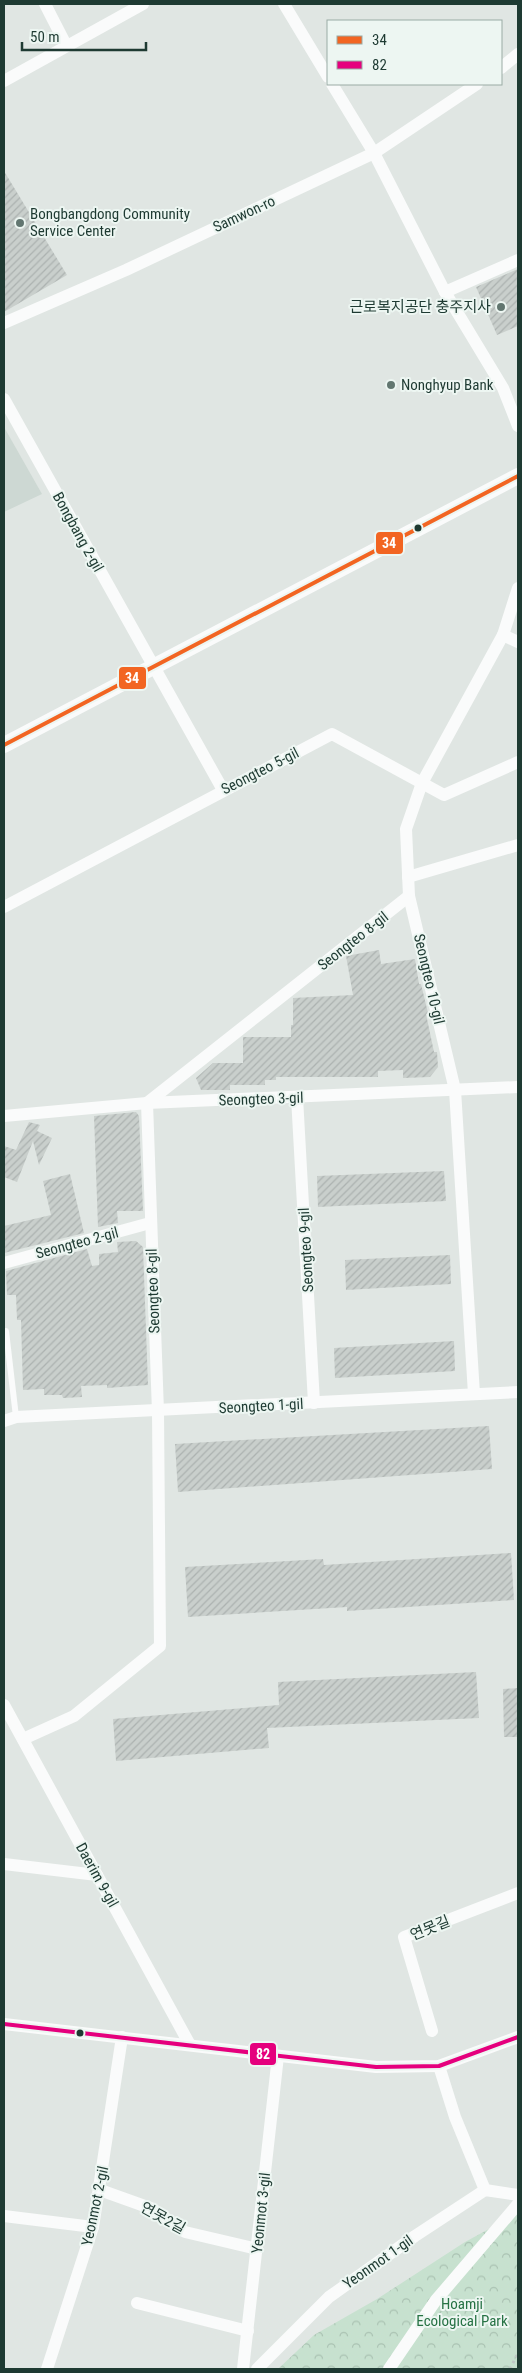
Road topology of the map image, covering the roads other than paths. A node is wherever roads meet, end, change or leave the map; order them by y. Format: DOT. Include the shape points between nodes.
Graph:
graph roads {
  1 [pos="45,4"];
  2 [pos="143,4"];
  3 [pos="284,4"];
  4 [pos="66,45"];
  5 [pos="327,75"];
  6 [pos="4,81"];
  7 [pos="333,85"];
  8 [pos="476,85"];
  9 [pos="374,153"];
  10 [pos="518,260"];
  11 [pos="445,292"];
  12 [pos="4,323"];
  13 [pos="4,399"];
  14 [pos="518,426"];
  15 [pos="518,476"];
  16 [pos="518,588"];
  17 [pos="503,635"];
  18 [pos="518,642"];
  19 [pos="152,666"];
  20 [pos="4,745"];
  21 [pos="518,762"];
  22 [pos="422,783"];
  23 [pos="223,790"];
  24 [pos="518,845"];
  25 [pos="408,876"];
  26 [pos="409,896"];
  27 [pos="4,908"];
  28 [pos="518,1087"];
  29 [pos="455,1090"];
  30 [pos="297,1097"];
  31 [pos="147,1103"];
  32 [pos="4,1116"];
  33 [pos="150,1223"];
  34 [pos="4,1263"];
  35 [pos="6,1330"];
  36 [pos="518,1392"];
  37 [pos="474,1394"];
  38 [pos="314,1403"];
  39 [pos="158,1412"];
  40 [pos="10,1419"];
  41 [pos="4,1705"];
  42 [pos="23,1739"];
  43 [pos="4,1864"];
  44 [pos="97,1875"];
  45 [pos="518,1893"];
  46 [pos="4,2024"];
  47 [pos="432,2031"];
  48 [pos="122,2037"];
  49 [pos="518,2037"];
  50 [pos="190,2045"];
  51 [pos="278,2056"];
  52 [pos="439,2066"];
  53 [pos="100,2190"];
  54 [pos="485,2190"];
  55 [pos="518,2195"];
  56 [pos="518,2204"];
  57 [pos="4,2216"];
  58 [pos="93,2227"];
  59 [pos="257,2249"];
  60 [pos="136,2303"];
  61 [pos="248,2331"];
  62 [pos="47,2369"];
  63 [pos="243,2369"];
  64 [pos="257,2369"];
  65 [pos="389,2369"];
  1 -- 4 [label="street"];
  2 -- 4 [label="street"];
  3 -- 5 [label="street"];
  4 -- 6 [label="street"];
  7 -- 9 [label="street"];
  8 -- 9 [label="street, Samwon-ro"];
  9 -- 11 [label="street"];
  9 -- 12 [label="street, Samwon-ro" via="126,270"];
  10 -- 11 [label="street"];
  11 -- 14 [label="street" via="503,388"];
  13 -- 19 [label="street, Bongbang 2-gil"];
  15 -- 19 [label="street"];
  16 -- 17 [label="street, Seongteo 10-gil"];
  17 -- 18 [label="street"];
  17 -- 22 [label="street, Seongteo 10-gil"];
  19 -- 20 [label="street"];
  19 -- 23 [label="street, Bongbang 2-gil"];
  21 -- 22 [label="street, Seongteo 5-gil" via="444,794"];
  22 -- 23 [label="street, Seongteo 5-gil" via="332,734"];
  22 -- 25 [label="street, Seongteo 10-gil" via="406,829"];
  23 -- 27 [label="street, Seongteo 5-gil"];
  24 -- 25 [label="street"];
  25 -- 26 [label="street, Seongteo 10-gil"];
  26 -- 29 [label="street, Seongteo 10-gil"];
  26 -- 31 [label="street, Seongteo 8-gil"];
  28 -- 29 [label="street, Seongteo 3-gil"];
  29 -- 30 [label="street, Seongteo 3-gil"];
  29 -- 37 [label="street, Seongteo 10-gil"];
  30 -- 31 [label="street, Seongteo 3-gil"];
  30 -- 38 [label="street, Seongteo 9-gil"];
  31 -- 32 [label="street, Seongteo 3-gil"];
  31 -- 33 [label="street, Seongteo 8-gil"];
  33 -- 34 [label="street, Seongteo 2-gil"];
  33 -- 39 [label="street, Seongteo 8-gil"];
  35 -- 40 [label="lane"];
  36 -- 37 [label="street, Seongteo 1-gil"];
  37 -- 38 [label="street, Seongteo 1-gil"];
  38 -- 39 [label="street, Seongteo 1-gil"];
  39 -- 40 [label="street, Seongteo 1-gil"];
  39 -- 42 [label="street, Seongteo 8-gil" via="160,1646 74,1716"];
  41 -- 42 [label="street, Daerim 9-gil"];
  42 -- 44 [label="street, Daerim 9-gil"];
  43 -- 44 [label="street"];
  44 -- 50 [label="street, Daerim 9-gil"];
  45 -- 47 [label="street, 연못길" via="404,1938"];
  46 -- 48 [label="street"];
  48 -- 50 [label="street"];
  48 -- 53 [label="street, Yeonmot 2-gil"];
  49 -- 52 [label="street"];
  50 -- 51 [label="street"];
  51 -- 52 [label="street" via="376,2067"];
  51 -- 59 [label="street, Yeonmot 3-gil"];
  52 -- 54 [label="street" via="455,2117"];
  53 -- 58 [label="street, Yeonmot 2-gil"];
  53 -- 59 [label="street, 연못2길" via="153,2209 185,2232"];
  54 -- 55 [label="street"];
  54 -- 64 [label="street, Yeonmot 1-gil" via="329,2297"];
  56 -- 65 [label="street" via="436,2300"];
  57 -- 58 [label="street"];
  58 -- 62 [label="street, Yeonmot 2-gil"];
  59 -- 61 [label="street, Yeonmot 3-gil"];
  60 -- 61 [label="street"];
  61 -- 63 [label="street, Yeonmot 3-gil"];
}
